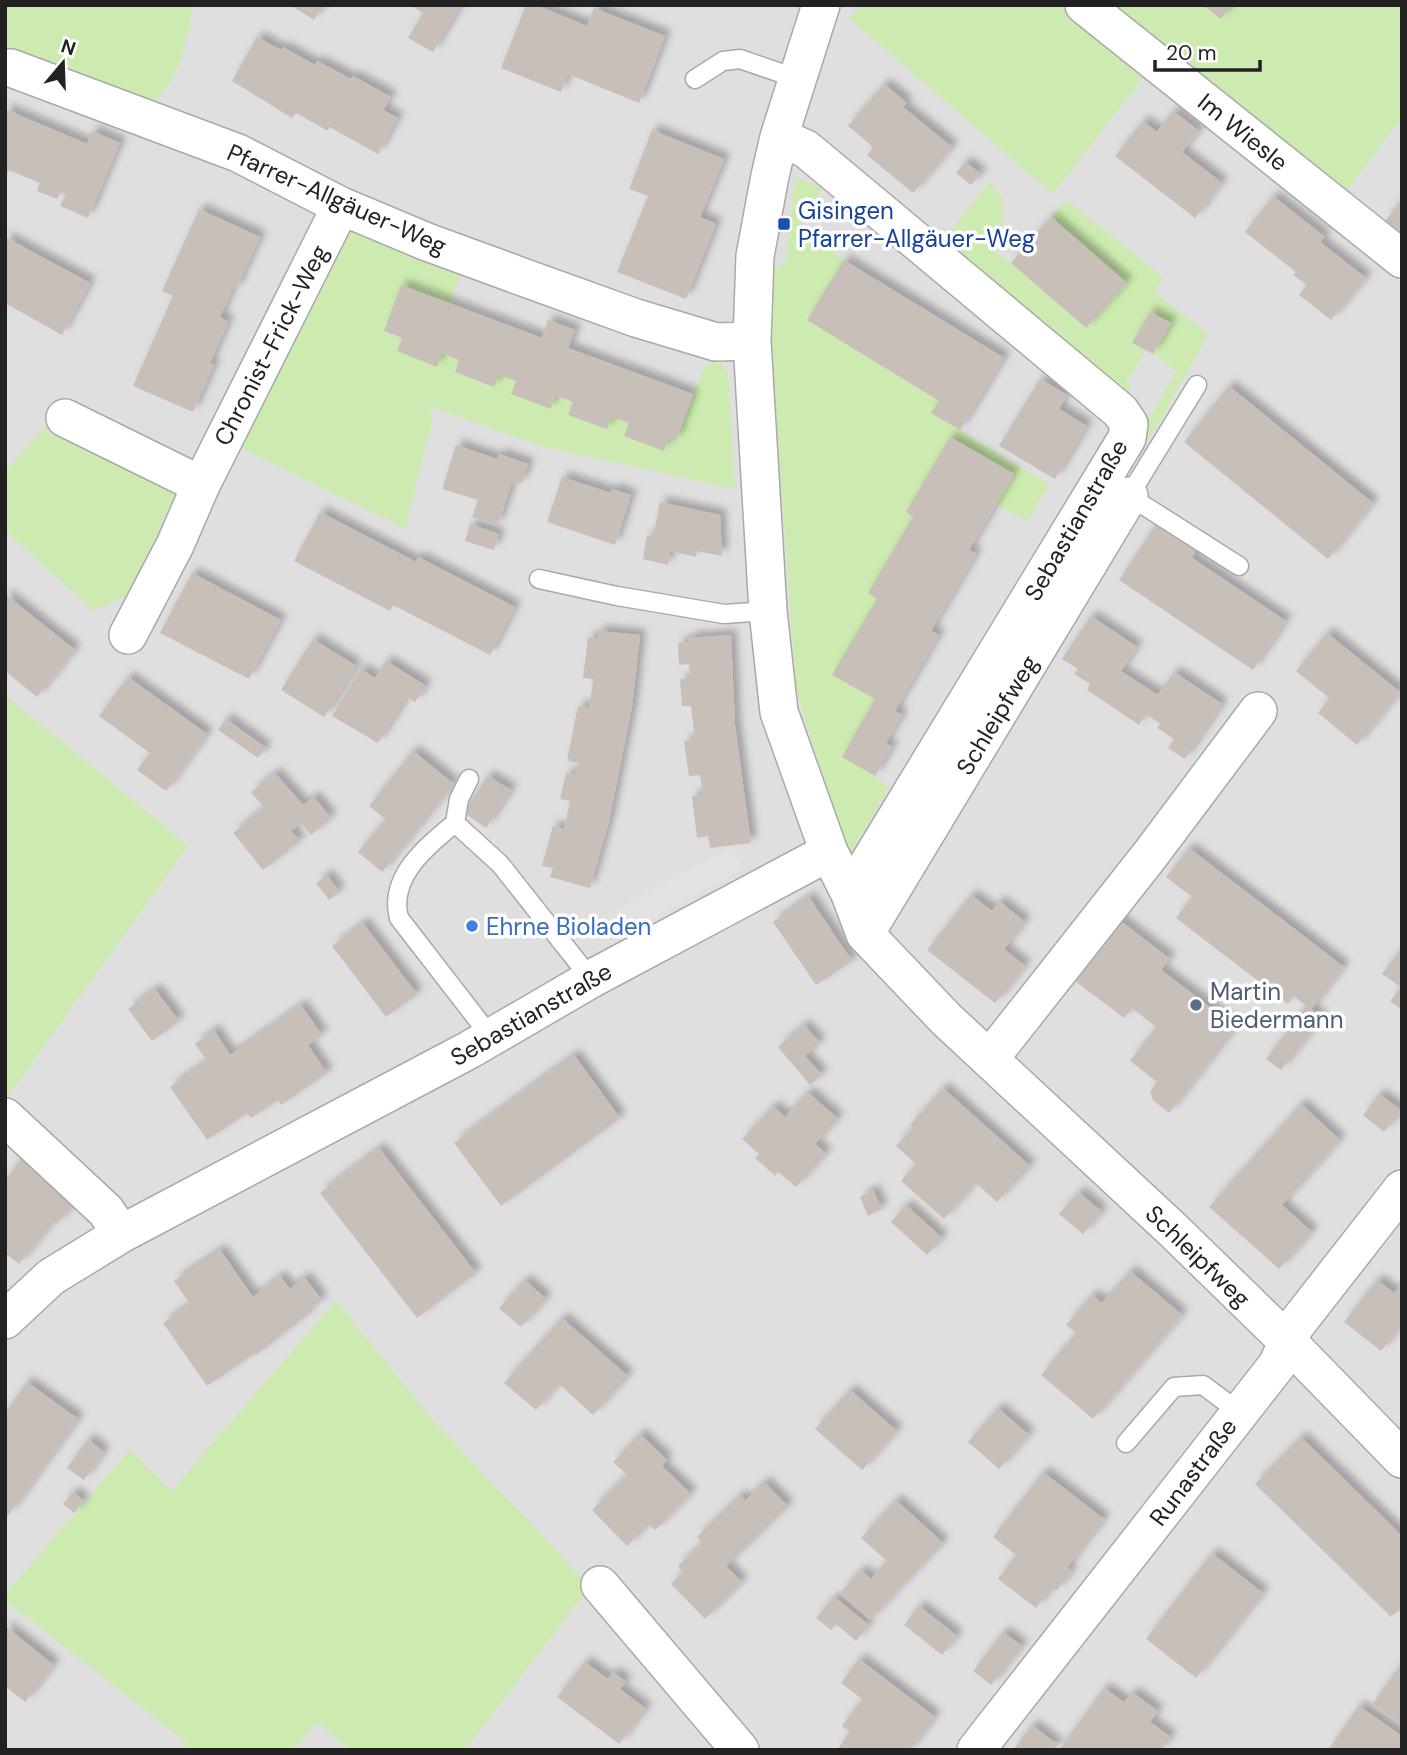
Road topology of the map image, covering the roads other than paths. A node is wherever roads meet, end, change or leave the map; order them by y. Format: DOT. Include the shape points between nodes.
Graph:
graph roads {
  1 [pos="821,5"];
  2 [pos="1084,5"];
  3 [pos="5,68"];
  4 [pos="695,79"];
  5 [pos="798,79"];
  6 [pos="779,136"];
  7 [pos="341,206"];
  8 [pos="1402,259"];
  9 [pos="752,341"];
  10 [pos="1196,385"];
  11 [pos="65,418"];
  12 [pos="201,485"];
  13 [pos="1129,496"];
  14 [pos="1239,566"];
  15 [pos="539,579"];
  16 [pos="768,611"];
  17 [pos="128,635"];
  18 [pos="1258,711"];
  19 [pos="469,779"];
  20 [pos="455,823"];
  21 [pos="830,852"];
  22 [pos="850,894"];
  23 [pos="865,934"];
  24 [pos="591,979"];
  25 [pos="491,1037"];
  26 [pos="990,1058"];
  27 [pos="5,1117"];
  28 [pos="1402,1189"];
  29 [pos="121,1234"];
  30 [pos="5,1320"];
  31 [pos="1288,1342"];
  32 [pos="1239,1412"];
  33 [pos="1126,1443"];
  34 [pos="1402,1458"];
  35 [pos="600,1584"];
  36 [pos="740,1750"];
  37 [pos="976,1750"];
  1 -- 5 [label="street"];
  2 -- 8 [label="street, Im Wiesle"];
  3 -- 7 [label="street, Pfarrer-Allgäuer-Weg" via="238,153"];
  4 -- 5 [label="lane" via="723,61 740,59"];
  5 -- 6 [label="street"];
  6 -- 9 [label="street" via="755,256"];
  6 -- 22 [label="street, Sebastianstraße" via="806,149 1129,424 1127,438"];
  7 -- 9 [label="street, Pfarrer-Allgäuer-Weg" via="636,318 716,342"];
  7 -- 12 [label="street, Chronist-Frick-Weg"];
  9 -- 16 [label="street"];
  10 -- 13 [label="lane"];
  11 -- 12 [label="street"];
  12 -- 17 [label="street, Chronist-Frick-Weg"];
  13 -- 14 [label="lane"];
  13 -- 23 [label="street, Schleipfweg"];
  15 -- 16 [label="lane" via="724,614"];
  16 -- 21 [label="street" via="779,712"];
  18 -- 26 [label="street"];
  19 -- 20 [label="lane"];
  20 -- 24 [label="lane" via="500,864"];
  20 -- 25 [label="lane" via="422,849 401,884 396,906 399,918"];
  21 -- 22 [label="street, Schleipfweg"];
  21 -- 24 [label="street, Sebastianstraße"];
  22 -- 23 [label="street, Schleipfweg"];
  23 -- 26 [label="street, Schleipfweg"];
  24 -- 25 [label="street, Sebastianstraße"];
  25 -- 29 [label="street, Sebastianstraße"];
  26 -- 31 [label="street, Schleipfweg"];
  27 -- 29 [label="street" via="106,1211"];
  28 -- 31 [label="street, Runastraße" via="1295,1326"];
  29 -- 30 [label="street, Sebastianstraße" via="51,1277"];
  31 -- 32 [label="street, Runastraße" via="1277,1365"];
  31 -- 34 [label="street, Schleipfweg"];
  32 -- 33 [label="lane" via="1203,1385 1174,1388"];
  32 -- 37 [label="street, Runastraße"];
  35 -- 36 [label="street"];
}
